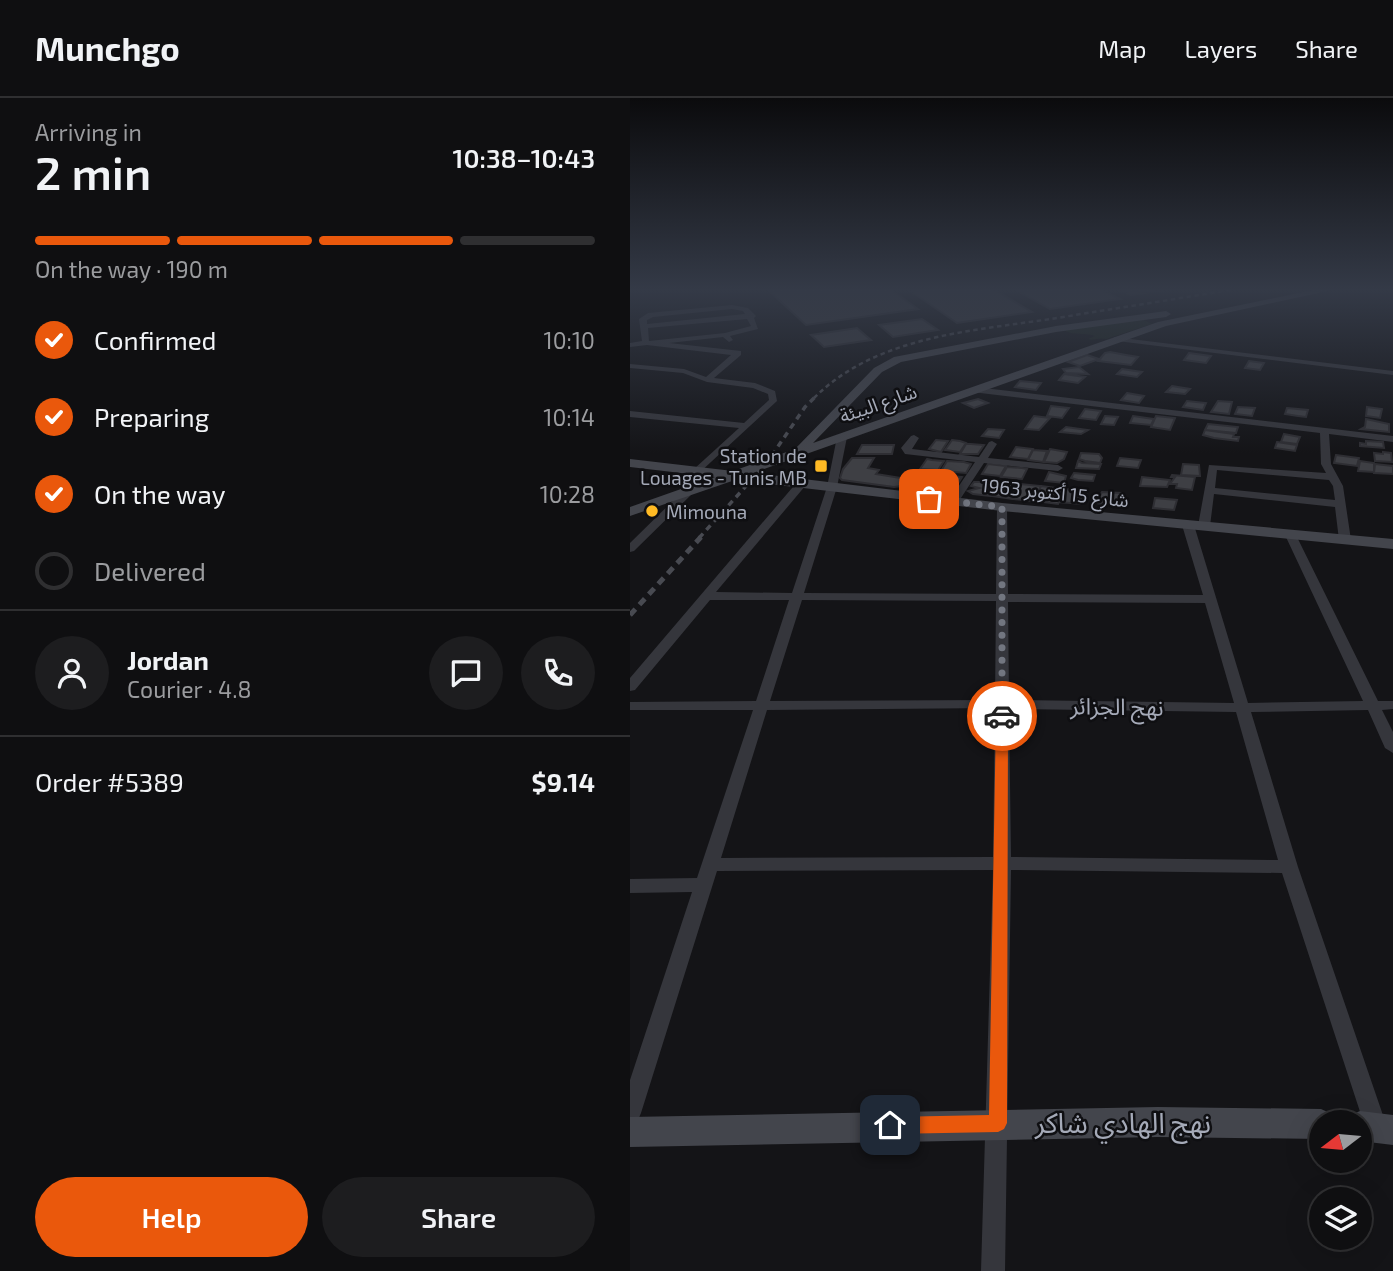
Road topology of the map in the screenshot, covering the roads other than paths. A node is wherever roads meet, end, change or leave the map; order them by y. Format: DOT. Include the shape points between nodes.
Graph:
graph roads {
  1 [pos="653,344"];
  2 [pos="732,344"];
  3 [pos="973,344"];
  4 [pos="1104,344"];
  5 [pos="1155,344"];
  6 [pos="738,353"];
  7 [pos="630,366"];
  8 [pos="1393,373"];
  9 [pos="707,380"];
  10 [pos="975,390"];
  11 [pos="840,409"];
  12 [pos="630,414"];
  13 [pos="747,426"];
  14 [pos="1324,430"];
  15 [pos="842,437"];
  16 [pos="914,438"];
  17 [pos="1393,439"];
  18 [pos="992,444"];
  19 [pos="798,451"];
  20 [pos="981,460"];
  21 [pos="630,463"];
  22 [pos="1058,468"];
  23 [pos="698,471"];
  24 [pos="738,474"];
  25 [pos="1334,477"];
  26 [pos="802,483"];
  27 [pos="832,487"];
  28 [pos="1209,490"];
  29 [pos="689,491"];
  30 [pos="953,502"];
  31 [pos="1339,503"];
  32 [pos="1002,507"];
  33 [pos="630,512"];
  34 [pos="1196,526"];
  35 [pos="1291,535"];
  36 [pos="1345,540"];
  37 [pos="1393,544"];
  38 [pos="630,549"];
  39 [pos="709,596"];
  40 [pos="797,596"];
  41 [pos="1001,596"];
  42 [pos="1210,599"];
  43 [pos="630,687"];
  44 [pos="1002,704"];
  45 [pos="1373,705"];
  46 [pos="1393,705"];
  47 [pos="761,706"];
  48 [pos="1240,708"];
  49 [pos="631,709"];
  50 [pos="1393,748"];
  51 [pos="1002,863"];
  52 [pos="710,865"];
  53 [pos="1289,867"];
  54 [pos="704,885"];
  55 [pos="630,886"];
  56 [pos="630,1113"];
  57 [pos="998,1123"];
  58 [pos="1309,1124"];
  59 [pos="1376,1128"];
  60 [pos="630,1132"];
  61 [pos="993,1271"];
  1 -- 6 [label="street"];
  2 -- 6 [label="street"];
  3 -- 11 [label="main road, شارع البيئة" via="887,363"];
  4 -- 10 [label="main road, شارع البيئة"];
  5 -- 8 [label="street"];
  6 -- 9 [label="street"];
  7 -- 9 [label="street" via="684,371"];
  9 -- 13 [label="street" via="755,386 772,393 773,401"];
  10 -- 14 [label="street"];
  10 -- 15 [label="main road, شارع البيئة"];
  11 -- 15 [label="main road"];
  11 -- 19 [label="main road, شارع البيئة"];
  12 -- 13 [label="street"];
  13 -- 23 [label="street"];
  14 -- 17 [label="street"];
  14 -- 25 [label="street" via="1326,464"];
  15 -- 19 [label="main road, شارع البيئة"];
  15 -- 27 [label="street"];
  16 -- 20 [label="street" via="908,452"];
  18 -- 20 [label="street"];
  19 -- 24 [label="main road, شارع البيئة"];
  20 -- 22 [label="street"];
  20 -- 30 [label="street"];
  21 -- 23 [label="main road, شارع 15 أكتوبر 1963"];
  23 -- 24 [label="main road, شارع 15 أكتوبر 1963"];
  24 -- 26 [label="main road, شارع 15 أكتوبر 1963"];
  24 -- 29 [label="main road, شارع البيئة"];
  25 -- 28 [label="street" via="1219,466 1210,471"];
  25 -- 31 [label="street"];
  26 -- 27 [label="main road, شارع 15 أكتوبر 1963"];
  26 -- 39 [label="street"];
  27 -- 30 [label="main road, شارع 15 أكتوبر 1963"];
  27 -- 40 [label="street"];
  28 -- 31 [label="street"];
  28 -- 34 [label="street"];
  29 -- 33 [label="main road, شارع البيئة"];
  29 -- 38 [label="street"];
  30 -- 32 [label="main road, شارع 15 أكتوبر 1963"];
  31 -- 36 [label="street"];
  32 -- 34 [label="main road, شارع 15 أكتوبر 1963"];
  32 -- 41 [label="street"];
  34 -- 35 [label="main road, شارع 15 أكتوبر 1963"];
  34 -- 42 [label="street"];
  35 -- 36 [label="main road, شارع 15 أكتوبر 1963"];
  35 -- 45 [label="street"];
  36 -- 37 [label="main road, شارع 15 أكتوبر 1963"];
  39 -- 40 [label="street"];
  39 -- 43 [label="street"];
  40 -- 41 [label="street"];
  40 -- 47 [label="street"];
  41 -- 42 [label="street"];
  41 -- 44 [label="street"];
  42 -- 48 [label="street"];
  44 -- 47 [label="street, نهج الجزائر"];
  44 -- 48 [label="street, نهج الجزائر"];
  44 -- 51 [label="street"];
  45 -- 46 [label="street, نهج الجزائر"];
  45 -- 48 [label="street, نهج الجزائر"];
  45 -- 50 [label="street"];
  47 -- 49 [label="street, نهج الجزائر"];
  47 -- 52 [label="street"];
  48 -- 53 [label="street"];
  51 -- 52 [label="street"];
  51 -- 53 [label="street"];
  51 -- 57 [label="street"];
  52 -- 54 [label="street"];
  53 -- 59 [label="street"];
  54 -- 55 [label="street"];
  54 -- 56 [label="street"];
  57 -- 58 [label="street, نهج الهادي شاكر"];
  57 -- 60 [label="street, نهج الهادي شاكر"];
  57 -- 61 [label="street"];
}
